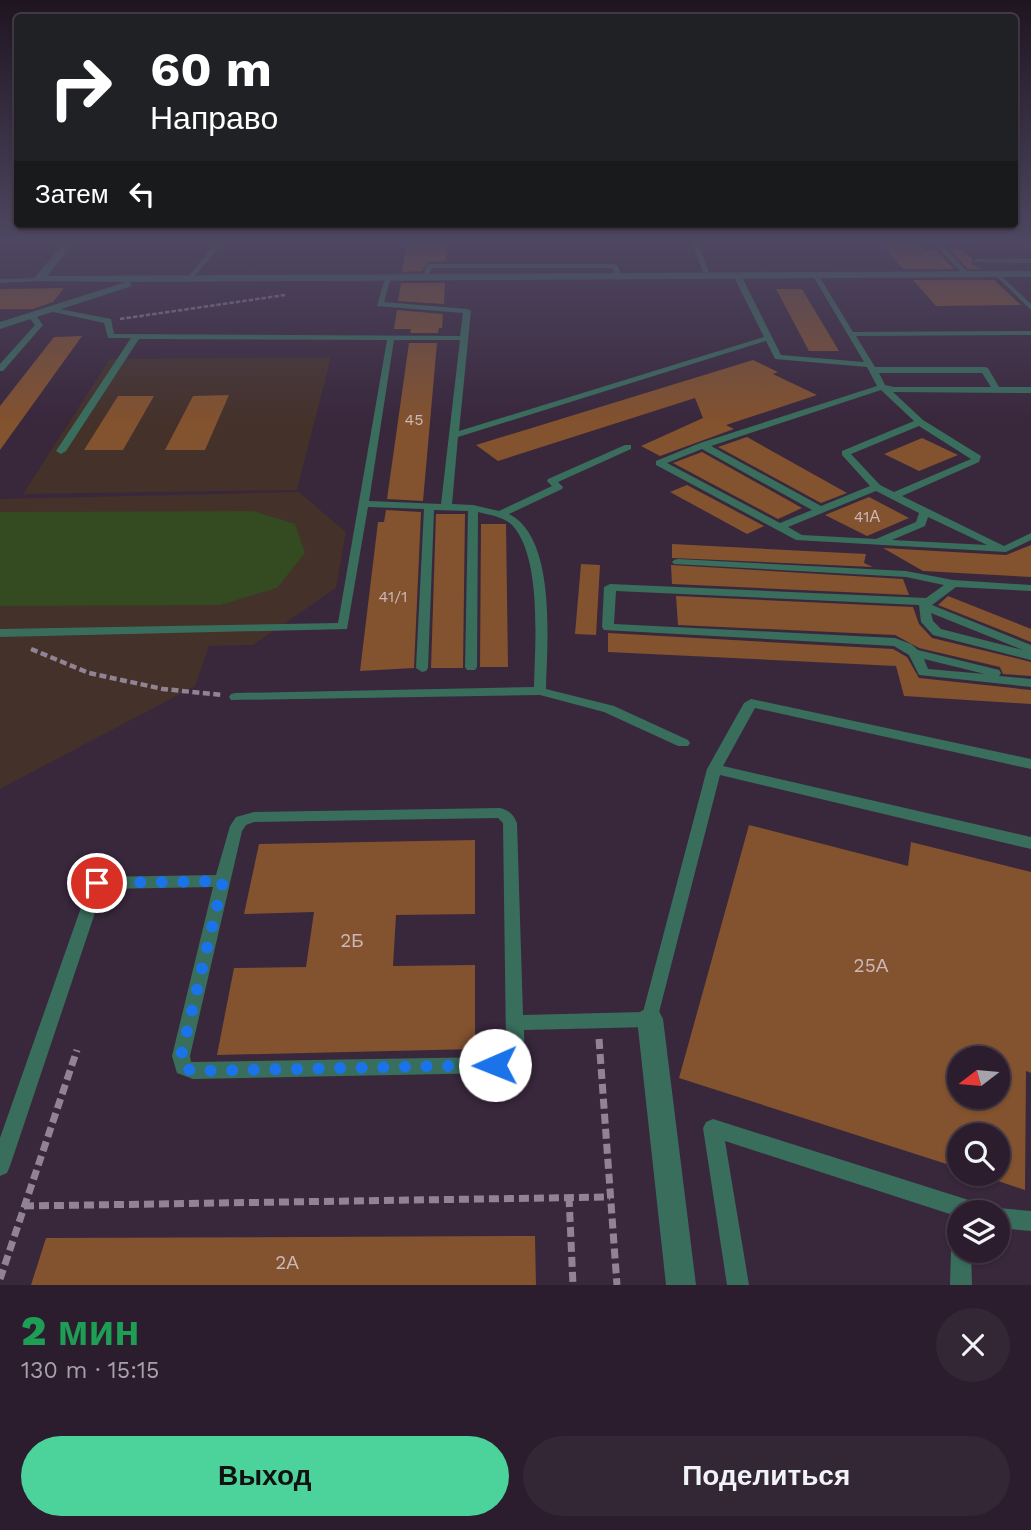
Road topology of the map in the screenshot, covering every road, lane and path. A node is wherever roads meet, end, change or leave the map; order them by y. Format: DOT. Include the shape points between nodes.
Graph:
graph roads {
  1 [pos="70,303"];
  2 [pos="233,303"];
  3 [pos="380,303"];
  4 [pos="751,303"];
  5 [pos="833,303"];
  6 [pos="52,309"];
  7 [pos="32,316"];
  8 [pos="108,321"];
  9 [pos="0,326"];
  10 [pos="1031,333"];
  11 [pos="852,334"];
  12 [pos="137,336"];
  13 [pos="391,337"];
  14 [pos="464,338"];
  15 [pos="768,338"];
  16 [pos="871,368"];
  17 [pos="0,369"];
  18 [pos="882,387"];
  19 [pos="996,389"];
  20 [pos="1031,390"];
  21 [pos="920,422"];
  22 [pos="454,435"];
  23 [pos="703,445"];
  24 [pos="628,447"];
  25 [pos="61,451"];
  26 [pos="876,486"];
  27 [pos="894,496"];
  28 [pos="363,504"];
  29 [pos="429,508"];
  30 [pos="446,508"];
  31 [pos="473,508"];
  32 [pos="818,509"];
  33 [pos="925,512"];
  34 [pos="499,515"];
  35 [pos="779,527"];
  36 [pos="1031,536"];
  37 [pos="877,542"];
  38 [pos="1006,549"];
  39 [pos="678,562"];
  40 [pos="953,583"];
  41 [pos="1031,588"];
  42 [pos="926,604"];
  43 [pos="0,633"];
  44 [pos="22,647"];
  45 [pos="1031,649"];
  46 [pos="1031,656"];
  47 [pos="471,667"];
  48 [pos="422,668"];
  49 [pos="1031,683"];
  50 [pos="540,691"];
  51 [pos="236,697"];
  52 [pos="682,743"];
  53 [pos="1031,764"];
  54 [pos="714,769"];
  55 [pos="1031,843"];
  56 [pos="223,881"];
  57 [pos="650,1019"];
  58 [pos="598,1020"];
  59 [pos="515,1023"];
  60 [pos="77,1050"];
  61 [pos="0,1166"];
  62 [pos="569,1197"];
  63 [pos="610,1197"];
  64 [pos="947,1203"];
  65 [pos="24,1206"];
  66 [pos="1010,1219"];
  67 [pos="1031,1221"];
  68 [pos="961,1263"];
  69 [pos="0,1279"];
  70 [pos="573,1285"];
  71 [pos="617,1285"];
  72 [pos="681,1285"];
  73 [pos="738,1285"];
  74 [pos="961,1285"];
  1 -- 6 [label="street"];
  2 -- 8 [label="path"];
  3 -- 14 [label="lane" via="467,311"];
  4 -- 15 [label="lane"];
  5 -- 11 [label="lane"];
  6 -- 7 [label="street"];
  6 -- 8 [label="lane"];
  7 -- 9 [label="street"];
  7 -- 17 [label="lane" via="39,325"];
  8 -- 12 [label="lane" via="111,336"];
  10 -- 11 [label="lane"];
  11 -- 16 [label="lane"];
  12 -- 13 [label="lane"];
  12 -- 25 [label="lane"];
  13 -- 14 [label="lane"];
  13 -- 28 [label="lane"];
  14 -- 22 [label="lane"];
  15 -- 16 [label="lane" via="778,357"];
  15 -- 22 [label="lane"];
  16 -- 18 [label="lane"];
  16 -- 19 [label="lane" via="985,370"];
  18 -- 19 [label="lane"];
  18 -- 21 [label="lane"];
  18 -- 23 [label="lane"];
  19 -- 20 [label="lane"];
  21 -- 26 [label="lane" via="845,453"];
  21 -- 27 [label="lane" via="976,460"];
  22 -- 30 [label="lane"];
  23 -- 32 [label="lane"];
  23 -- 35 [label="lane" via="659,463"];
  24 -- 34 [label="lane" via="552,481 558,487"];
  26 -- 27 [label="lane"];
  26 -- 32 [label="lane"];
  27 -- 33 [label="lane"];
  28 -- 29 [label="lane"];
  28 -- 43 [label="lane" via="343,626"];
  29 -- 30 [label="lane"];
  29 -- 48 [label="lane"];
  30 -- 31 [label="lane"];
  31 -- 34 [label="lane"];
  31 -- 47 [label="lane"];
  32 -- 35 [label="lane"];
  33 -- 37 [label="lane" via="921,524"];
  33 -- 38 [label="lane"];
  34 -- 50 [label="lane" via="518,525 539,576"];
  35 -- 37 [label="lane" via="800,538"];
  36 -- 38 [label="lane"];
  37 -- 38 [label="lane"];
  39 -- 40 [label="lane" via="906,574"];
  40 -- 41 [label="lane"];
  40 -- 42 [label="lane"];
  42 -- 45 [label="lane"];
  42 -- 46 [label="lane" via="928,622 937,632"];
  42 -- 49 [label="lane" via="610,587 608,627 895,642 917,653 923,672"];
  44 -- 51 [label="path" via="89,673 163,689"];
  50 -- 51 [label="lane"];
  50 -- 52 [label="lane" via="609,709"];
  53 -- 54 [label="lane" via="751,703"];
  54 -- 55 [label="lane"];
  54 -- 57 [label="lane"];
  56 -- 59 [label="lane" via="235,830 254,817 500,813 510,824"];
  56 -- 59 [label="lane" via="181,1056 183,1067 192,1071 495,1065 515,1047"];
  56 -- 61 [label="lane" via="97,883"];
  57 -- 58 [label="lane"];
  57 -- 72 [label="street"];
  58 -- 59 [label="lane"];
  58 -- 63 [label="path"];
  60 -- 65 [label="path"];
  62 -- 63 [label="path"];
  62 -- 65 [label="path"];
  62 -- 70 [label="path"];
  63 -- 71 [label="path"];
  64 -- 73 [label="lane" via="713,1128"];
  65 -- 69 [label="path"];
  66 -- 67 [label="lane"];
  68 -- 74 [label="lane"];
}
